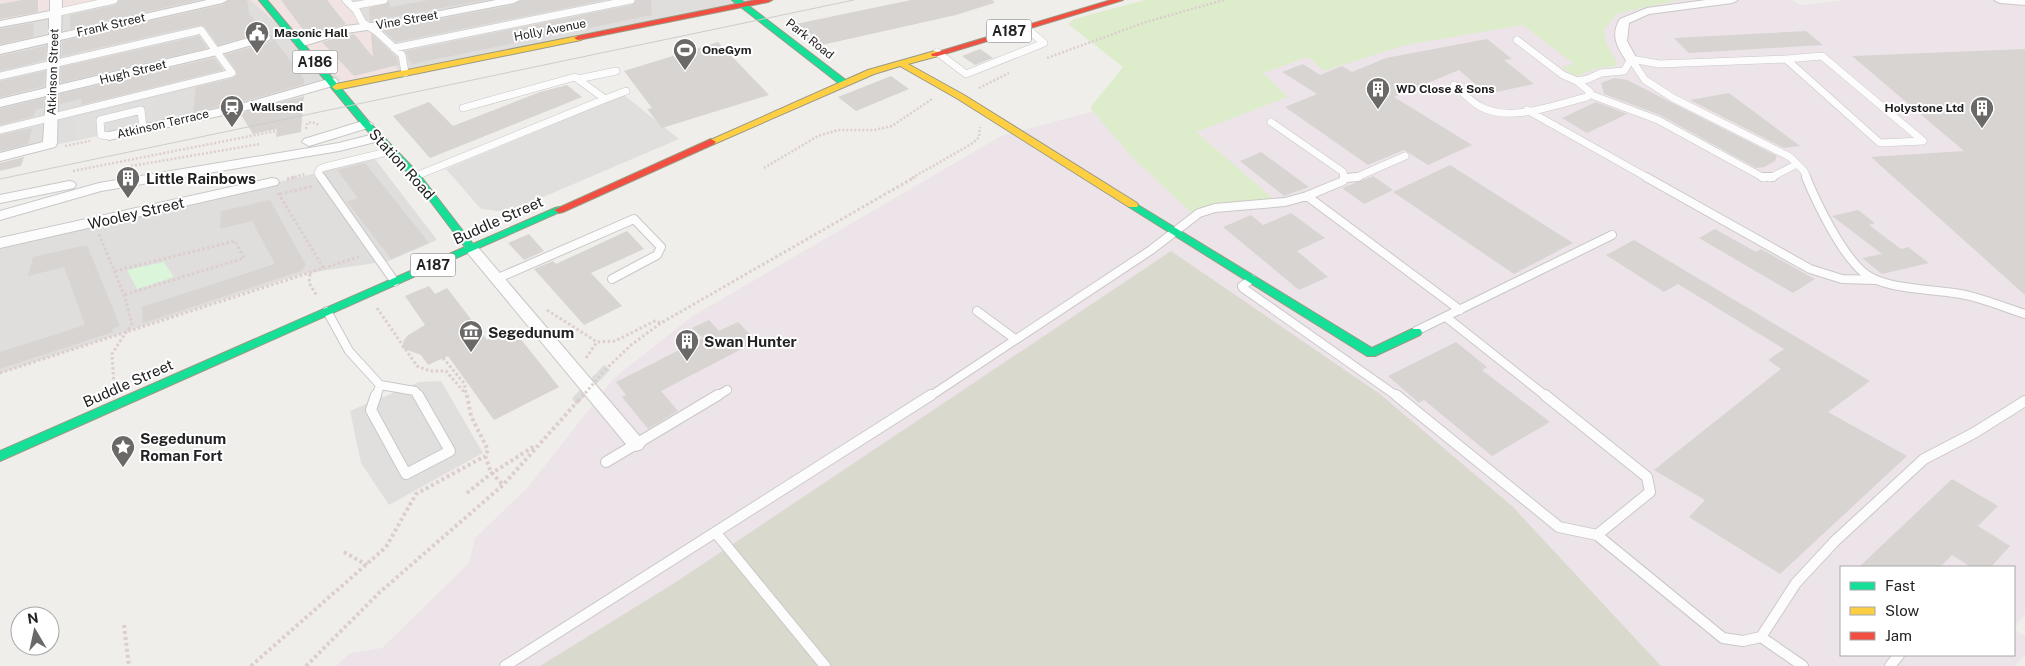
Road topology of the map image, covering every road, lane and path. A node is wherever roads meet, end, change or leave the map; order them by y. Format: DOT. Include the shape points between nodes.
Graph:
graph roads {
  1 [pos="56,0"];
  2 [pos="114,0"];
  3 [pos="222,0"];
  4 [pos="346,0"];
  5 [pos="384,0"];
  6 [pos="514,0"];
  7 [pos="631,0"];
  8 [pos="768,0"];
  9 [pos="1119,0"];
  10 [pos="1224,0"];
  11 [pos="1732,0"];
  12 [pos="2000,0"];
  13 [pos="2007,0"];
  14 [pos="266,1"];
  15 [pos="2025,2"];
  16 [pos="739,3"];
  17 [pos="352,6"];
  18 [pos="55,13"];
  19 [pos="0,24"];
  20 [pos="369,27"];
  21 [pos="1025,27"];
  22 [pos="265,37"];
  23 [pos="54,38"];
  24 [pos="1517,40"];
  25 [pos="300,43"];
  26 [pos="394,48"];
  27 [pos="0,50"];
  28 [pos="218,51"];
  29 [pos="937,52"];
  30 [pos="1043,59"];
  31 [pos="1631,59"];
  32 [pos="1786,59"];
  33 [pos="900,63"];
  34 [pos="53,64"];
  35 [pos="1016,70"];
  36 [pos="616,71"];
  37 [pos="405,73"];
  38 [pos="0,76"];
  39 [pos="578,79"];
  40 [pos="1577,81"];
  41 [pos="844,83"];
  42 [pos="1454,84"];
  43 [pos="334,85"];
  44 [pos="946,89"];
  45 [pos="52,91"];
  46 [pos="626,91"];
  47 [pos="1589,94"];
  48 [pos="961,97"];
  49 [pos="605,99"];
  50 [pos="0,103"];
  51 [pos="463,108"];
  52 [pos="1527,110"];
  53 [pos="51,118"];
  54 [pos="312,122"];
  55 [pos="1271,122"];
  56 [pos="366,124"];
  57 [pos="143,128"];
  58 [pos="306,128"];
  59 [pos="0,130"];
  60 [pos="276,131"];
  61 [pos="109,136"];
  62 [pos="378,137"];
  63 [pos="265,143"];
  64 [pos="973,144"];
  65 [pos="65,146"];
  66 [pos="391,150"];
  67 [pos="1405,156"];
  68 [pos="0,158"];
  69 [pos="1797,164"];
  70 [pos="126,167"];
  71 [pos="764,168"];
  72 [pos="318,171"];
  73 [pos="71,172"];
  74 [pos="416,176"];
  75 [pos="1345,178"];
  76 [pos="275,189"];
  77 [pos="1307,196"];
  78 [pos="0,199"];
  79 [pos="0,216"];
  80 [pos="1175,230"];
  81 [pos="99,236"];
  82 [pos="1612,236"];
  83 [pos="0,243"];
  84 [pos="471,248"];
  85 [pos="373,252"];
  86 [pos="324,269"];
  87 [pos="115,271"];
  88 [pos="310,274"];
  89 [pos="496,279"];
  90 [pos="1252,279"];
  91 [pos="612,280"];
  92 [pos="1876,280"];
  93 [pos="395,282"];
  94 [pos="124,295"];
  95 [pos="374,304"];
  96 [pos="324,307"];
  97 [pos="520,307"];
  98 [pos="1460,310"];
  99 [pos="977,311"];
  100 [pos="2025,314"];
  101 [pos="1446,317"];
  102 [pos="661,323"];
  103 [pos="1416,332"];
  104 [pos="126,333"];
  105 [pos="1014,339"];
  106 [pos="443,358"];
  107 [pos="0,372"];
  108 [pos="380,385"];
  109 [pos="728,390"];
  110 [pos="114,391"];
  111 [pos="465,393"];
  112 [pos="2025,401"];
  113 [pos="541,442"];
  114 [pos="636,444"];
  115 [pos="0,456"];
  116 [pos="485,456"];
  117 [pos="606,462"];
  118 [pos="492,473"];
  119 [pos="503,485"];
  120 [pos="468,493"];
  121 [pos="716,533"];
  122 [pos="1597,535"];
  123 [pos="344,552"];
  124 [pos="367,565"];
  125 [pos="124,626"];
  126 [pos="1760,637"];
  127 [pos="1898,656"];
  128 [pos="129,666"];
  129 [pos="251,666"];
  130 [pos="306,666"];
  131 [pos="505,666"];
  132 [pos="825,666"];
  133 [pos="1803,666"];
  134 [pos="1890,666"];
  1 -- 18 [label="street, Atkinson Street"];
  2 -- 18 [label="lane"];
  3 -- 23 [label="street, Frank Street"];
  4 -- 17 [label="lane"];
  5 -- 17 [label="lane"];
  6 -- 20 [label="street, Vine Street"];
  7 -- 26 [label="lane"];
  8 -- 16 [label="main road, Holly Avenue"];
  9 -- 21 [label="main road, A187"];
  10 -- 30 [label="path"];
  11 -- 31 [label="street" via="1647,12 1624,21 1620,43"];
  12 -- 13 [label="street"];
  13 -- 15 [label="street"];
  14 -- 25 [label="main road, Station Road / A186"];
  16 -- 37 [label="main road, Holly Avenue"];
  16 -- 41 [label="main road, Park Road"];
  17 -- 20 [label="lane"];
  18 -- 19 [label="street"];
  18 -- 23 [label="street, Atkinson Street"];
  20 -- 25 [label="street, Vine Street"];
  20 -- 26 [label="lane"];
  21 -- 29 [label="main road, A187"];
  21 -- 29 [label="lane" via="1044,43 966,74"];
  22 -- 28 [label="street, Hugh Street"];
  23 -- 27 [label="street, Frank Street"];
  23 -- 34 [label="street, Atkinson Street"];
  24 -- 40 [label="lane" via="1563,75"];
  25 -- 43 [label="main road, Station Road / A186"];
  26 -- 37 [label="lane" via="403,58"];
  28 -- 34 [label="lane" via="201,30"];
  28 -- 45 [label="street, Hugh Street"];
  28 -- 53 [label="lane" via="232,73"];
  29 -- 33 [label="main road, A187"];
  31 -- 32 [label="lane" via="1659,64"];
  31 -- 40 [label="lane" via="1624,70"];
  31 -- 69 [label="lane" via="1645,80 1666,94 1790,157"];
  32 -- 32 [label="lane" via="1880,143 1923,141 1822,56"];
  33 -- 41 [label="main road, Buddle Street / A187"];
  33 -- 44 [label="main road"];
  34 -- 38 [label="lane"];
  34 -- 45 [label="street, Atkinson Street"];
  35 -- 48 [label="path"];
  36 -- 39 [label="lane"];
  37 -- 43 [label="main road, Holly Avenue"];
  39 -- 49 [label="lane"];
  39 -- 51 [label="lane" via="575,77"];
  40 -- 47 [label="lane"];
  41 -- 84 [label="main road, Buddle Street / A187"];
  42 -- 52 [label="lane" via="1481,108 1509,114"];
  43 -- 56 [label="main road, Station Road / A186"];
  43 -- 57 [label="street, Atkinson Terrace"];
  44 -- 48 [label="main road"];
  44 -- 71 [label="path" via="892,126 874,130 838,130 818,136"];
  45 -- 50 [label="street, Hugh Street"];
  45 -- 53 [label="street, Atkinson Street"];
  46 -- 49 [label="lane"];
  47 -- 52 [label="lane"];
  47 -- 69 [label="lane" via="1604,97 1647,119 1658,120 1764,178"];
  48 -- 80 [label="main road"];
  49 -- 74 [label="lane"];
  52 -- 92 [label="lane" via="1810,269 1838,279"];
  53 -- 59 [label="lane"];
  53 -- 68 [label="street, Atkinson Street" via="50,144"];
  54 -- 58 [label="path" via="307,122"];
  55 -- 75 [label="lane" via="1338,168"];
  56 -- 62 [label="main road, Station Road / A186"];
  56 -- 78 [label="street" via="298,144"];
  57 -- 61 [label="street, Atkinson Terrace"];
  57 -- 61 [label="lane" via="141,110 100,120 101,135"];
  60 -- 73 [label="path"];
  61 -- 65 [label="path"];
  62 -- 66 [label="main road, Station Road / A186"];
  62 -- 79 [label="street" via="339,147 98,187"];
  63 -- 70 [label="path"];
  64 -- 102 [label="path"];
  66 -- 72 [label="lane"];
  66 -- 74 [label="main road, Station Road / A186"];
  67 -- 75 [label="lane" via="1357,177"];
  69 -- 92 [label="lane" via="1804,171 1819,208 1852,260"];
  72 -- 76 [label="path"];
  72 -- 85 [label="lane" via="323,184"];
  74 -- 84 [label="main road, Station Road / A186"];
  75 -- 77 [label="lane"];
  76 -- 83 [label="street, Wooley Street"];
  76 -- 86 [label="path"];
  77 -- 80 [label="lane" via="1259,206 1215,208 1199,213"];
  77 -- 98 [label="lane"];
  80 -- 90 [label="main road"];
  80 -- 105 [label="lane" via="1151,250"];
  81 -- 87 [label="path"];
  82 -- 98 [label="lane"];
  84 -- 89 [label="street, Station Road"];
  84 -- 93 [label="main road, Buddle Street / A187"];
  85 -- 86 [label="path"];
  85 -- 93 [label="lane"];
  86 -- 88 [label="path"];
  87 -- 94 [label="path"];
  87 -- 94 [label="path" via="235,241 244,258"];
  88 -- 96 [label="path" via="309,283"];
  88 -- 104 [label="path"];
  89 -- 91 [label="lane" via="634,219 661,247 657,255"];
  89 -- 97 [label="street, Station Road"];
  90 -- 103 [label="main road" via="1371,353"];
  90 -- 122 [label="lane" via="1243,288 1398,397 1545,517 1559,527"];
  92 -- 100 [label="lane" via="1969,296"];
  93 -- 96 [label="main road, Buddle Street / A187"];
  94 -- 104 [label="path" via="132,324"];
  95 -- 111 [label="path" via="417,366 430,371 446,371"];
  96 -- 108 [label="lane" via="349,351"];
  96 -- 115 [label="main road, Buddle Street / A187"];
  97 -- 102 [label="path" via="537,304 597,342 615,341 655,320"];
  97 -- 114 [label="street, Station Road"];
  98 -- 101 [label="lane"];
  99 -- 105 [label="lane"];
  101 -- 103 [label="lane"];
  101 -- 122 [label="lane" via="1647,477 1650,492"];
  102 -- 113 [label="path, bridge" via="605,370"];
  104 -- 107 [label="path"];
  104 -- 110 [label="path" via="112,354"];
  105 -- 121 [label="lane"];
  106 -- 111 [label="path" via="464,384"];
  108 -- 108 [label="lane" via="371,410 406,474 450,451 415,391"];
  109 -- 114 [label="lane"];
  111 -- 116 [label="path" via="471,416 488,450"];
  112 -- 126 [label="lane" via="1924,459 1796,583"];
  113 -- 118 [label="path"];
  113 -- 119 [label="path"];
  114 -- 117 [label="lane"];
  116 -- 118 [label="path"];
  116 -- 124 [label="path" via="416,494 386,548"];
  118 -- 119 [label="path"];
  118 -- 120 [label="path"];
  119 -- 130 [label="path" via="380,592"];
  121 -- 131 [label="lane"];
  121 -- 132 [label="lane"];
  122 -- 126 [label="lane" via="1723,638 1743,641"];
  123 -- 124 [label="path"];
  124 -- 129 [label="path"];
  125 -- 128 [label="path"];
  126 -- 133 [label="lane"];
  127 -- 134 [label="lane"];
}
